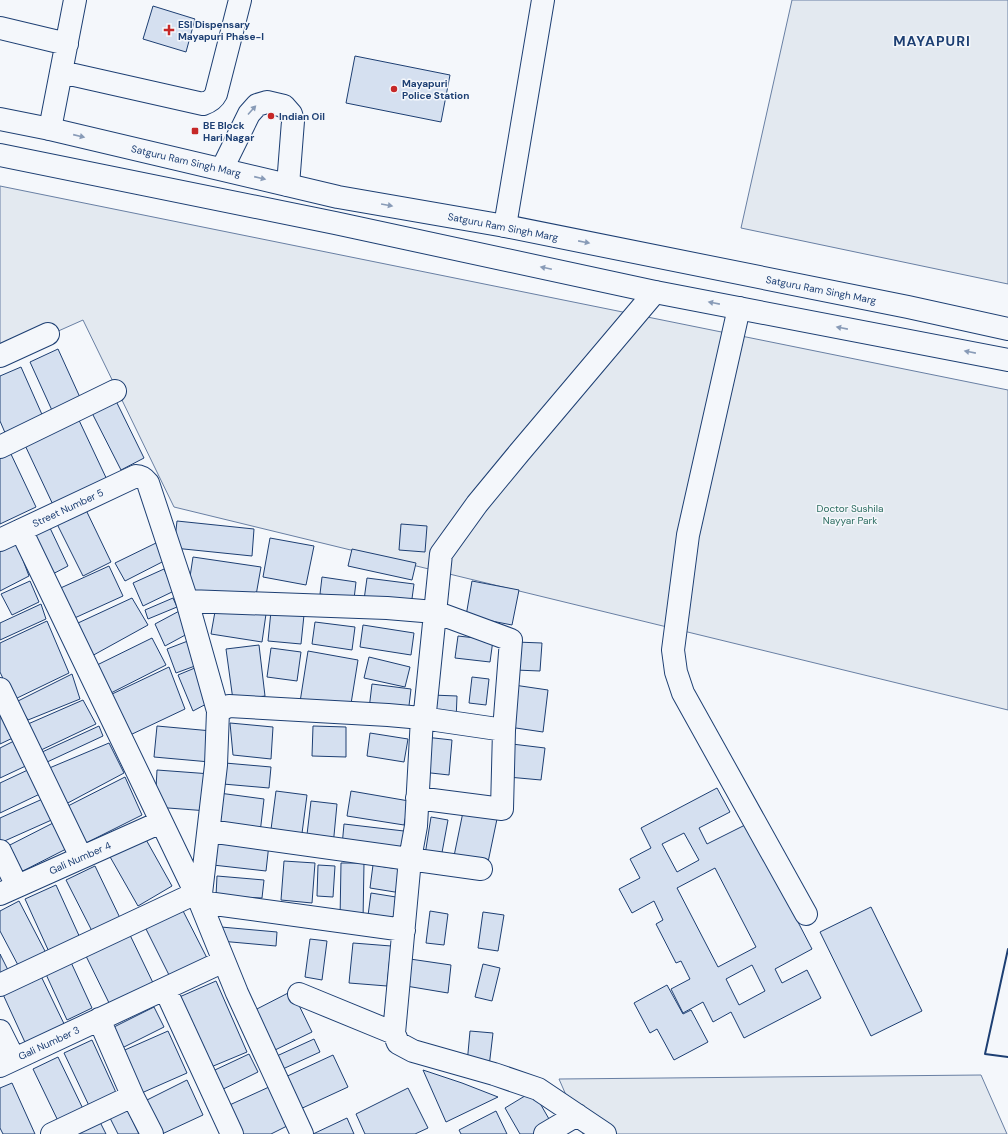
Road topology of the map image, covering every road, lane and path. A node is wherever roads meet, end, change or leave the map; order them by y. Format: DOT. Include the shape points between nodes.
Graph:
graph roads {
  1 [pos="75,0"];
  2 [pos="240,0"];
  3 [pos="543,0"];
  4 [pos="0,28"];
  5 [pos="66,44"];
  6 [pos="61,72"];
  7 [pos="0,119"];
  8 [pos="50,129"];
  9 [pos="0,155"];
  10 [pos="222,170"];
  11 [pos="288,185"];
  12 [pos="505,226"];
  13 [pos="655,292"];
  14 [pos="739,308"];
  15 [pos="1008,329"];
  16 [pos="48,334"];
  17 [pos="0,356"];
  18 [pos="1008,360"];
  19 [pos="115,391"];
  20 [pos="0,447"];
  21 [pos="21,530"];
  22 [pos="0,540"];
  23 [pos="187,601"];
  24 [pos="435,612"];
  25 [pos="0,689"];
  26 [pos="218,711"];
  27 [pos="422,718"];
  28 [pos="504,730"];
  29 [pos="417,798"];
  30 [pos="161,822"];
  31 [pos="208,831"];
  32 [pos="0,851"];
  33 [pos="81,857"];
  34 [pos="410,859"];
  35 [pos="482,869"];
  36 [pos="9,890"];
  37 [pos="198,898"];
  38 [pos="806,914"];
  39 [pos="404,930"];
  40 [pos="224,961"];
  41 [pos="0,985"];
  42 [pos="165,989"];
  43 [pos="299,994"];
  44 [pos="99,1019"];
  45 [pos="0,1030"];
  46 [pos="394,1033"];
  47 [pos="7,1063"];
  48 [pos="133,1097"];
  49 [pos="577,1116"];
  50 [pos="602,1133"];
  51 [pos="52,1134"];
  52 [pos="152,1134"];
  53 [pos="232,1134"];
  54 [pos="302,1134"];
  55 [pos="545,1134"];
  1 -- 5 [label="street"];
  2 -- 6 [label="street" via="216,94 209,102 203,104"];
  3 -- 12 [label="street"];
  4 -- 5 [label="street"];
  5 -- 6 [label="street"];
  6 -- 8 [label="street"];
  7 -- 8 [label="street, Satguru Ram Singh Marg"];
  8 -- 10 [label="street, Satguru Ram Singh Marg, one-way"];
  13 -- 9 [label="street, one-way" via="335,223"];
  10 -- 11 [label="street, Satguru Ram Singh Marg, one-way"];
  10 -- 11 [label="street, one-way" via="248,114 257,105 267,102 284,106 293,121"];
  11 -- 12 [label="street, Satguru Ram Singh Marg, one-way" via="338,197"];
  12 -- 15 [label="street, Satguru Ram Singh Marg, one-way"];
  14 -- 13 [label="street, one-way"];
  13 -- 24 [label="street" via="477,504 441,554"];
  18 -- 14 [label="street, one-way"];
  14 -- 38 [label="street" via="688,535 673,650 676,672 683,693"];
  16 -- 17 [label="street"];
  19 -- 20 [label="street"];
  21 -- 22 [label="street, Street Number 5"];
  21 -- 23 [label="street, Street Number 5" via="136,476 141,476 148,483"];
  21 -- 30 [label="street"];
  23 -- 24 [label="street"];
  23 -- 26 [label="street"];
  24 -- 27 [label="street" via="425,712"];
  24 -- 28 [label="street" via="511,640"];
  25 -- 33 [label="street"];
  26 -- 27 [label="street" via="229,706"];
  26 -- 31 [label="street" via="216,765"];
  27 -- 28 [label="street"];
  27 -- 29 [label="street"];
  28 -- 29 [label="street" via="502,809"];
  29 -- 34 [label="street" via="416,826"];
  30 -- 33 [label="street, Gali Number 4"];
  30 -- 37 [label="street"];
  31 -- 34 [label="street"];
  31 -- 37 [label="street"];
  32 -- 36 [label="street"];
  33 -- 36 [label="street, Gali Number 4"];
  34 -- 35 [label="street"];
  34 -- 39 [label="street"];
  37 -- 39 [label="street"];
  37 -- 40 [label="street"];
  37 -- 41 [label="street"];
  39 -- 46 [label="street"];
  40 -- 42 [label="street, Gali Number 3"];
  40 -- 54 [label="street"];
  42 -- 44 [label="street, Gali Number 3"];
  42 -- 53 [label="street"];
  43 -- 46 [label="street"];
  44 -- 47 [label="street, Gali Number 3"];
  44 -- 48 [label="street"];
  45 -- 47 [label="street"];
  46 -- 49 [label="street" via="398,1043 413,1051 538,1089"];
  48 -- 51 [label="street"];
  48 -- 52 [label="street"];
  49 -- 50 [label="street"];
  49 -- 55 [label="street"];
}
